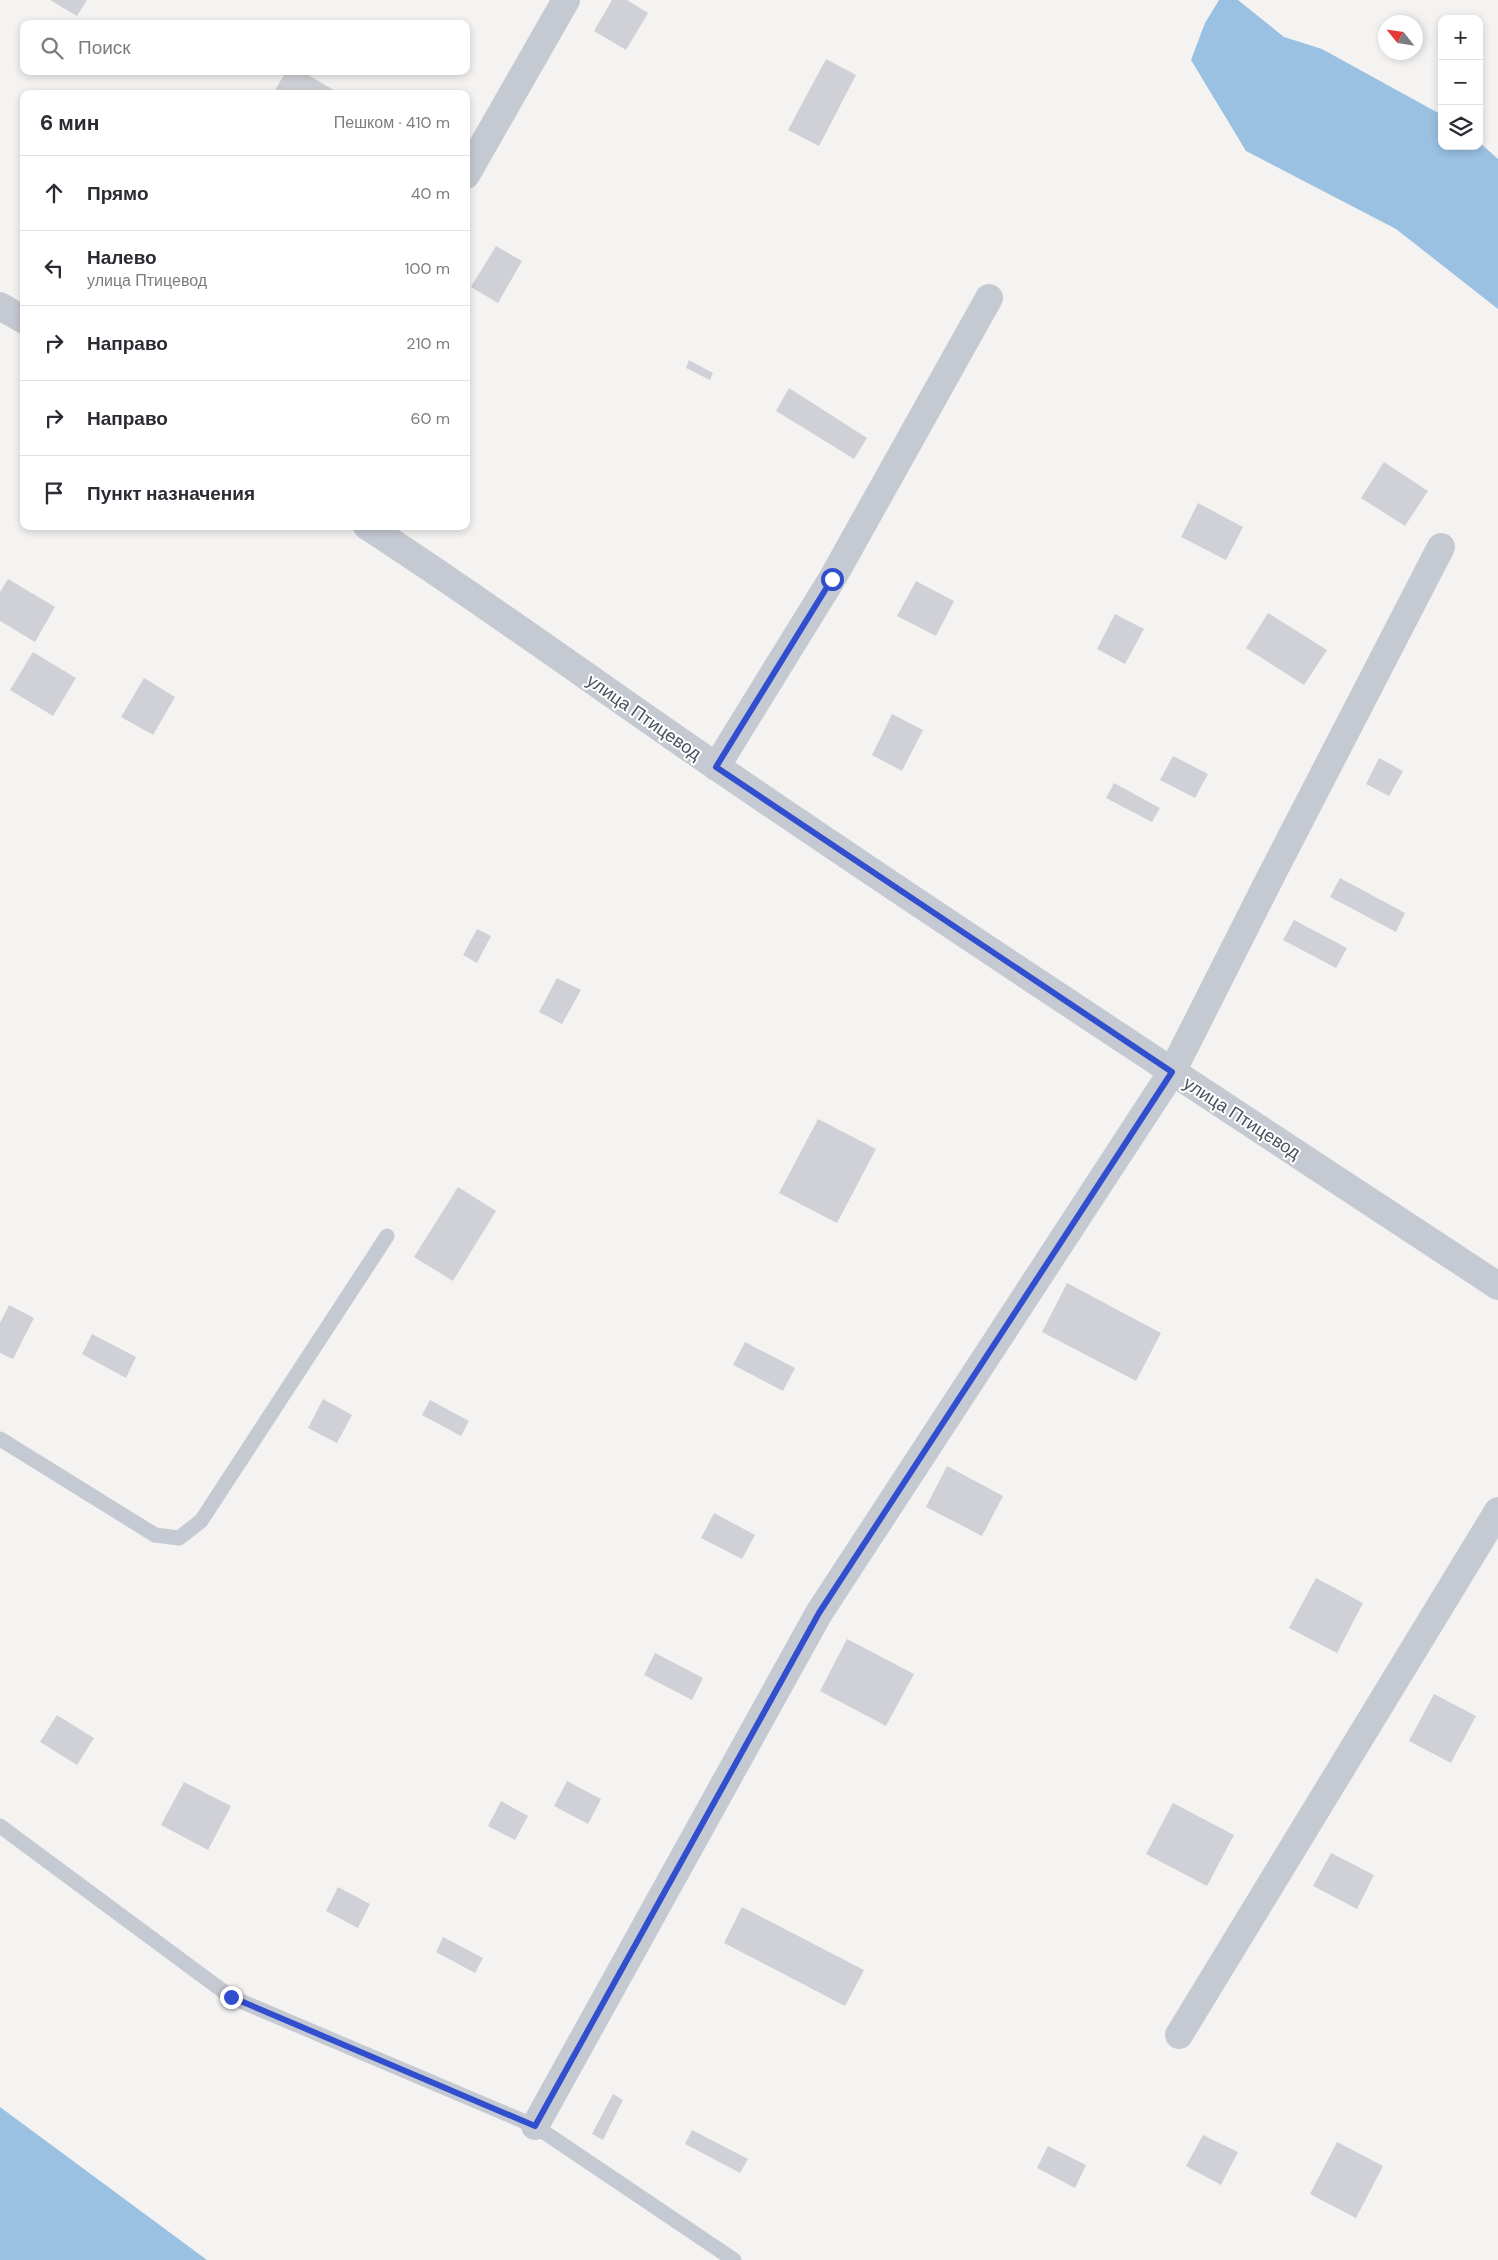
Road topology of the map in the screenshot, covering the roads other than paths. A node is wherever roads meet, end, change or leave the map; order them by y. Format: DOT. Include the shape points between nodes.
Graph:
graph roads {
  1 [pos="566,0"];
  2 [pos="470,168"];
  3 [pos="989,298"];
  4 [pos="0,306"];
  5 [pos="20,318"];
  6 [pos="373,530"];
  7 [pos="1441,547"];
  8 [pos="716,767"];
  9 [pos="1172,1072"];
  10 [pos="387,1236"];
  11 [pos="1498,1286"];
  12 [pos="0,1439"];
  13 [pos="1498,1511"];
  14 [pos="0,1826"];
  15 [pos="1179,2035"];
  16 [pos="535,2126"];
  17 [pos="734,2260"];
  1 -- 2 [label="street"];
  3 -- 8 [label="street" via="832,579"];
  4 -- 5 [label="street"];
  6 -- 8 [label="street, улица Птицевод"];
  7 -- 9 [label="street"];
  8 -- 9 [label="street, улица Птицевод"];
  9 -- 11 [label="street, улица Птицевод"];
  9 -- 16 [label="street" via="819,1613"];
  10 -- 12 [label="lane" via="201,1521 179,1538 155,1535"];
  13 -- 15 [label="street"];
  14 -- 16 [label="lane" via="231,1997"];
  16 -- 17 [label="lane"];
}
